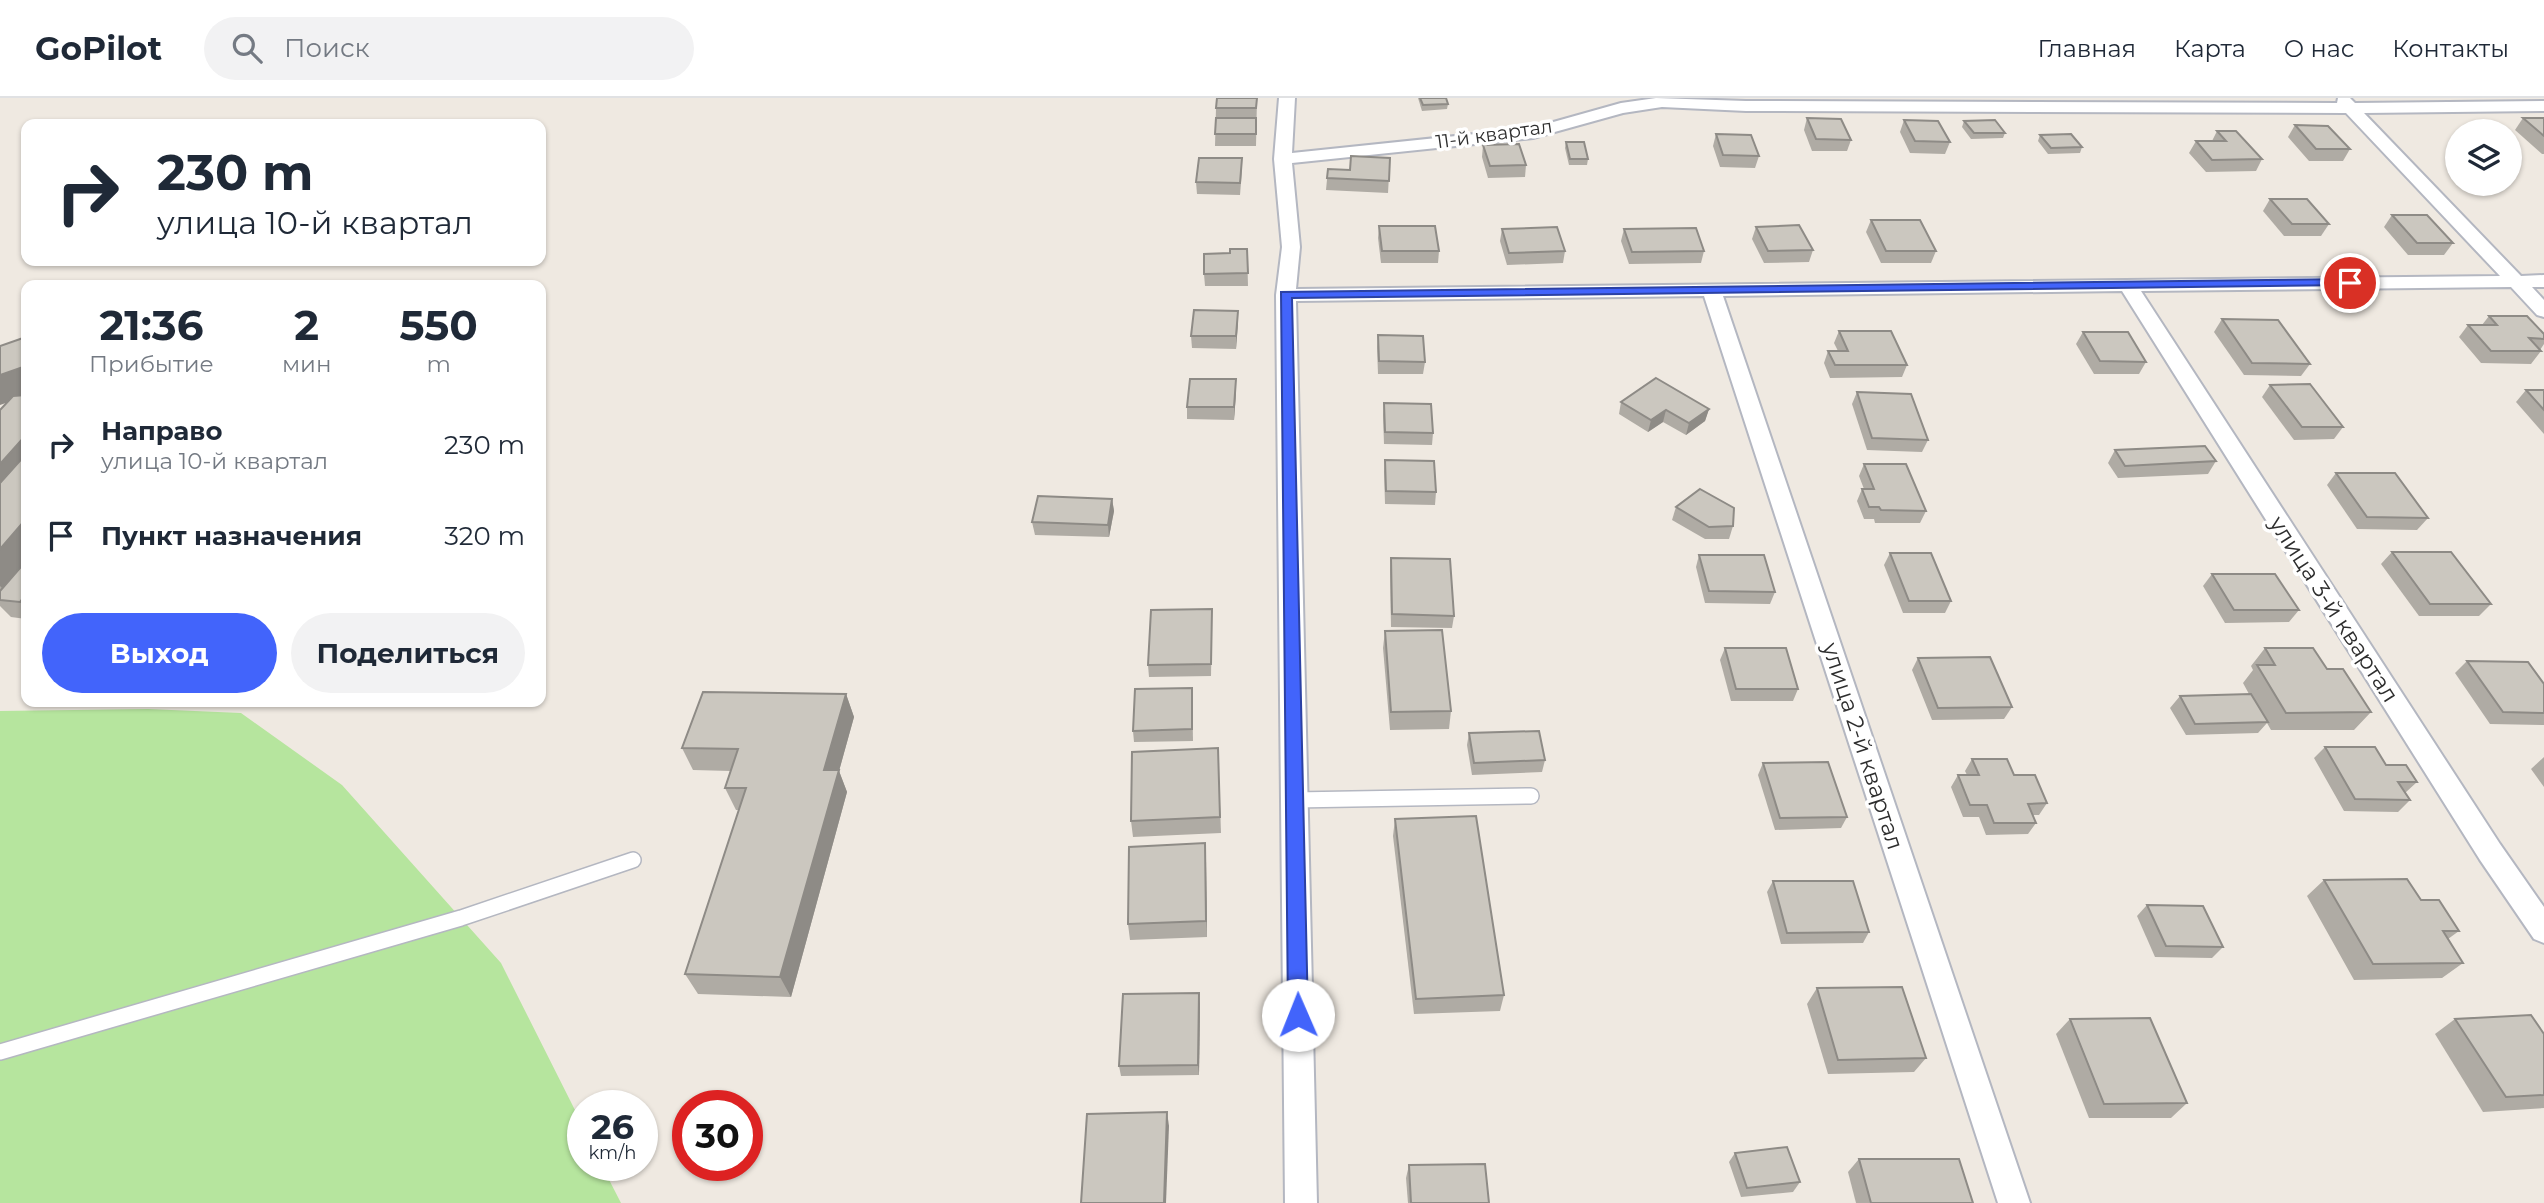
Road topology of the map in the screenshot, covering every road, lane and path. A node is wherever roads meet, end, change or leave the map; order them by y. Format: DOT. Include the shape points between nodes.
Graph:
graph roads {
  1 [pos="1287,98"];
  2 [pos="2346,103"];
  3 [pos="2544,106"];
  4 [pos="1283,159"];
  5 [pos="2517,281"];
  6 [pos="2544,281"];
  7 [pos="2127,285"];
  8 [pos="1711,289"];
  9 [pos="1286,295"];
  10 [pos="2544,311"];
  11 [pos="1531,796"];
  12 [pos="1294,800"];
  13 [pos="633,860"];
  14 [pos="2544,930"];
  15 [pos="0,1052"];
  16 [pos="1301,1203"];
  17 [pos="2014,1203"];
  1 -- 4 [label="street"];
  2 -- 3 [label="street, 11-й квартал"];
  2 -- 4 [label="street, 11-й квартал" via="1746,106 1662,102 1620,108 1533,133"];
  2 -- 5 [label="street"];
  4 -- 9 [label="street" via="1291,247"];
  5 -- 6 [label="street"];
  5 -- 7 [label="street"];
  5 -- 10 [label="street"];
  7 -- 8 [label="street"];
  7 -- 14 [label="street, улица 3-й квартал"];
  8 -- 9 [label="street"];
  8 -- 17 [label="street, улица 2-й квартал"];
  9 -- 12 [label="street"];
  11 -- 12 [label="lane"];
  12 -- 16 [label="street"];
  13 -- 15 [label="lane" via="461,918"];
}
